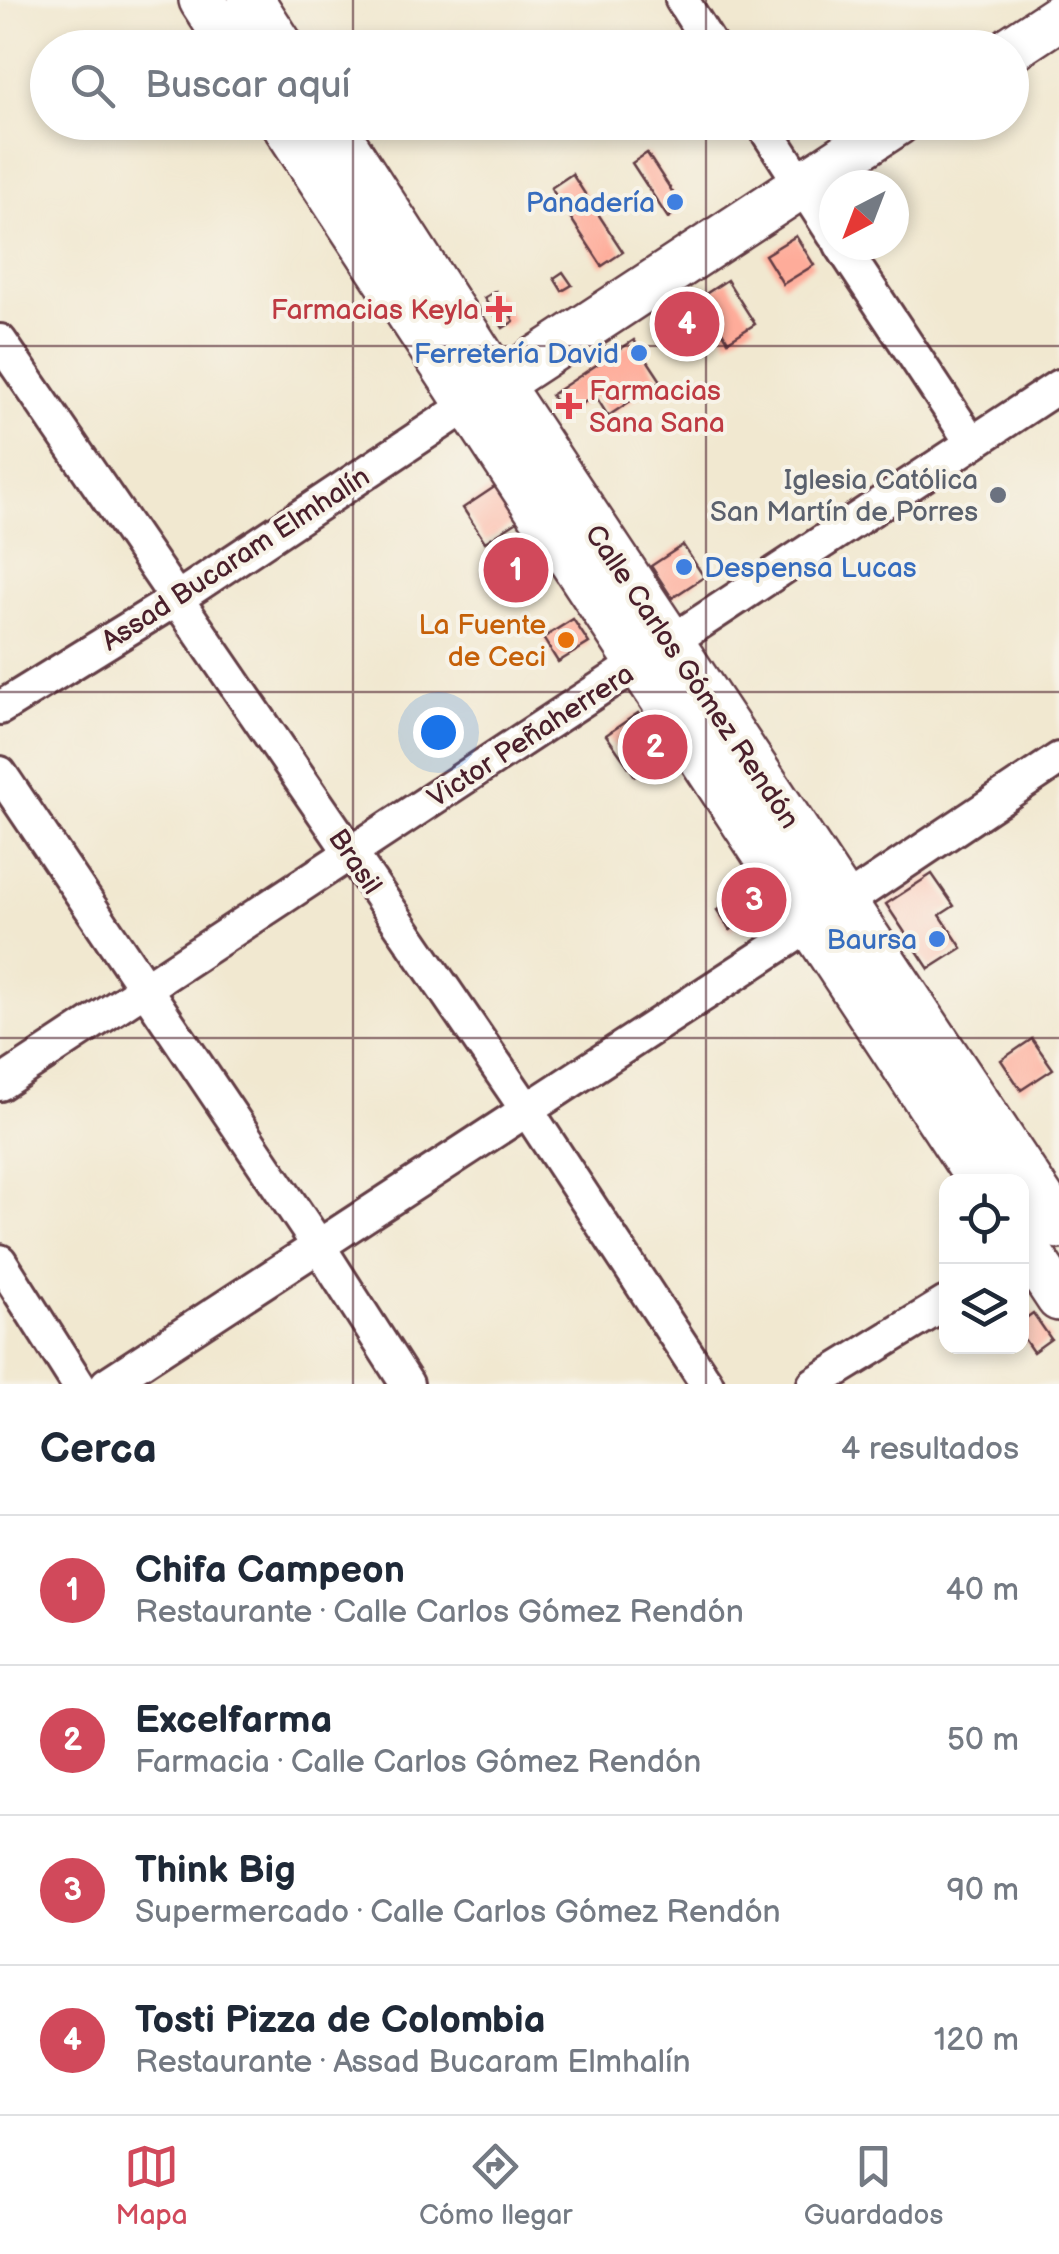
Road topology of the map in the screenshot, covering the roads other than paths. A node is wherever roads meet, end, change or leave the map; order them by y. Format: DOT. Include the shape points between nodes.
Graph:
graph roads {
  1 [pos="202,0"];
  2 [pos="251,0"];
  3 [pos="682,0"];
  4 [pos="1059,17"];
  5 [pos="222,30"];
  6 [pos="270,30"];
  7 [pos="701,30"];
  8 [pos="1029,37"];
  9 [pos="296,140"];
  10 [pos="340,140"];
  11 [pos="773,140"];
  12 [pos="871,140"];
  13 [pos="802,186"];
  14 [pos="819,212"];
  15 [pos="851,260"];
  16 [pos="0,341"];
  17 [pos="1059,386"];
  18 [pos="484,394"];
  19 [pos="972,443"];
  20 [pos="178,598"];
  21 [pos="654,653"];
  22 [pos="0,708"];
  23 [pos="1059,759"];
  24 [pos="0,773"];
  25 [pos="350,853"];
  26 [pos="828,914"];
  27 [pos="146,988"];
  28 [pos="0,1084"];
  29 [pos="527,1110"];
  30 [pos="977,1174"];
  31 [pos="1038,1242"];
  32 [pos="318,1245"];
  33 [pos="0,1261"];
  34 [pos="1059,1298"];
  35 [pos="939,1307"];
  36 [pos="78,1384"];
  37 [pos="108,1384"];
  38 [pos="406,1384"];
  39 [pos="707,1384"];
  40 [pos="814,1384"];
  1 -- 5 [label="main road"];
  2 -- 6 [label="main road"];
  3 -- 7 [label="street"];
  4 -- 8 [label="main road"];
  9 -- 18 [label="main road, Calle Carlos Gómez Rendón"];
  10 -- 18 [label="main road, Calle Carlos Gómez Rendón"];
  11 -- 13 [label="street"];
  12 -- 13 [label="main road, Assad Bucaram Elmhalín"];
  13 -- 14 [label="street"];
  13 -- 18 [label="main road, Assad Bucaram Elmhalín"];
  15 -- 19 [label="street"];
  16 -- 20 [label="street, Brasil"];
  17 -- 19 [label="street, Victor Peñaherrera"];
  18 -- 20 [label="street, Assad Bucaram Elmhalín"];
  18 -- 21 [label="main road, Calle Carlos Gómez Rendón"];
  19 -- 21 [label="street, Victor Peñaherrera"];
  20 -- 22 [label="street, Assad Bucaram Elmhalín"];
  20 -- 25 [label="street, Brasil"];
  21 -- 25 [label="street, Victor Peñaherrera"];
  21 -- 26 [label="main road, Calle Carlos Gómez Rendón"];
  23 -- 26 [label="street"];
  24 -- 27 [label="street"];
  25 -- 27 [label="street, Victor Peñaherrera"];
  25 -- 29 [label="street, Brasil"];
  26 -- 29 [label="street"];
  26 -- 30 [label="main road, Calle Carlos Gómez Rendón"];
  26 -- 31 [label="main road, Calle Carlos Gómez Rendón"];
  27 -- 28 [label="street, Victor Peñaherrera"];
  27 -- 32 [label="street"];
  29 -- 32 [label="street"];
  29 -- 39 [label="street, Brasil"];
  31 -- 34 [label="main road, Calle Carlos Gómez Rendón"];
  32 -- 37 [label="street"];
  32 -- 38 [label="street"];
  33 -- 36 [label="street"];
  35 -- 40 [label="street"];
}
